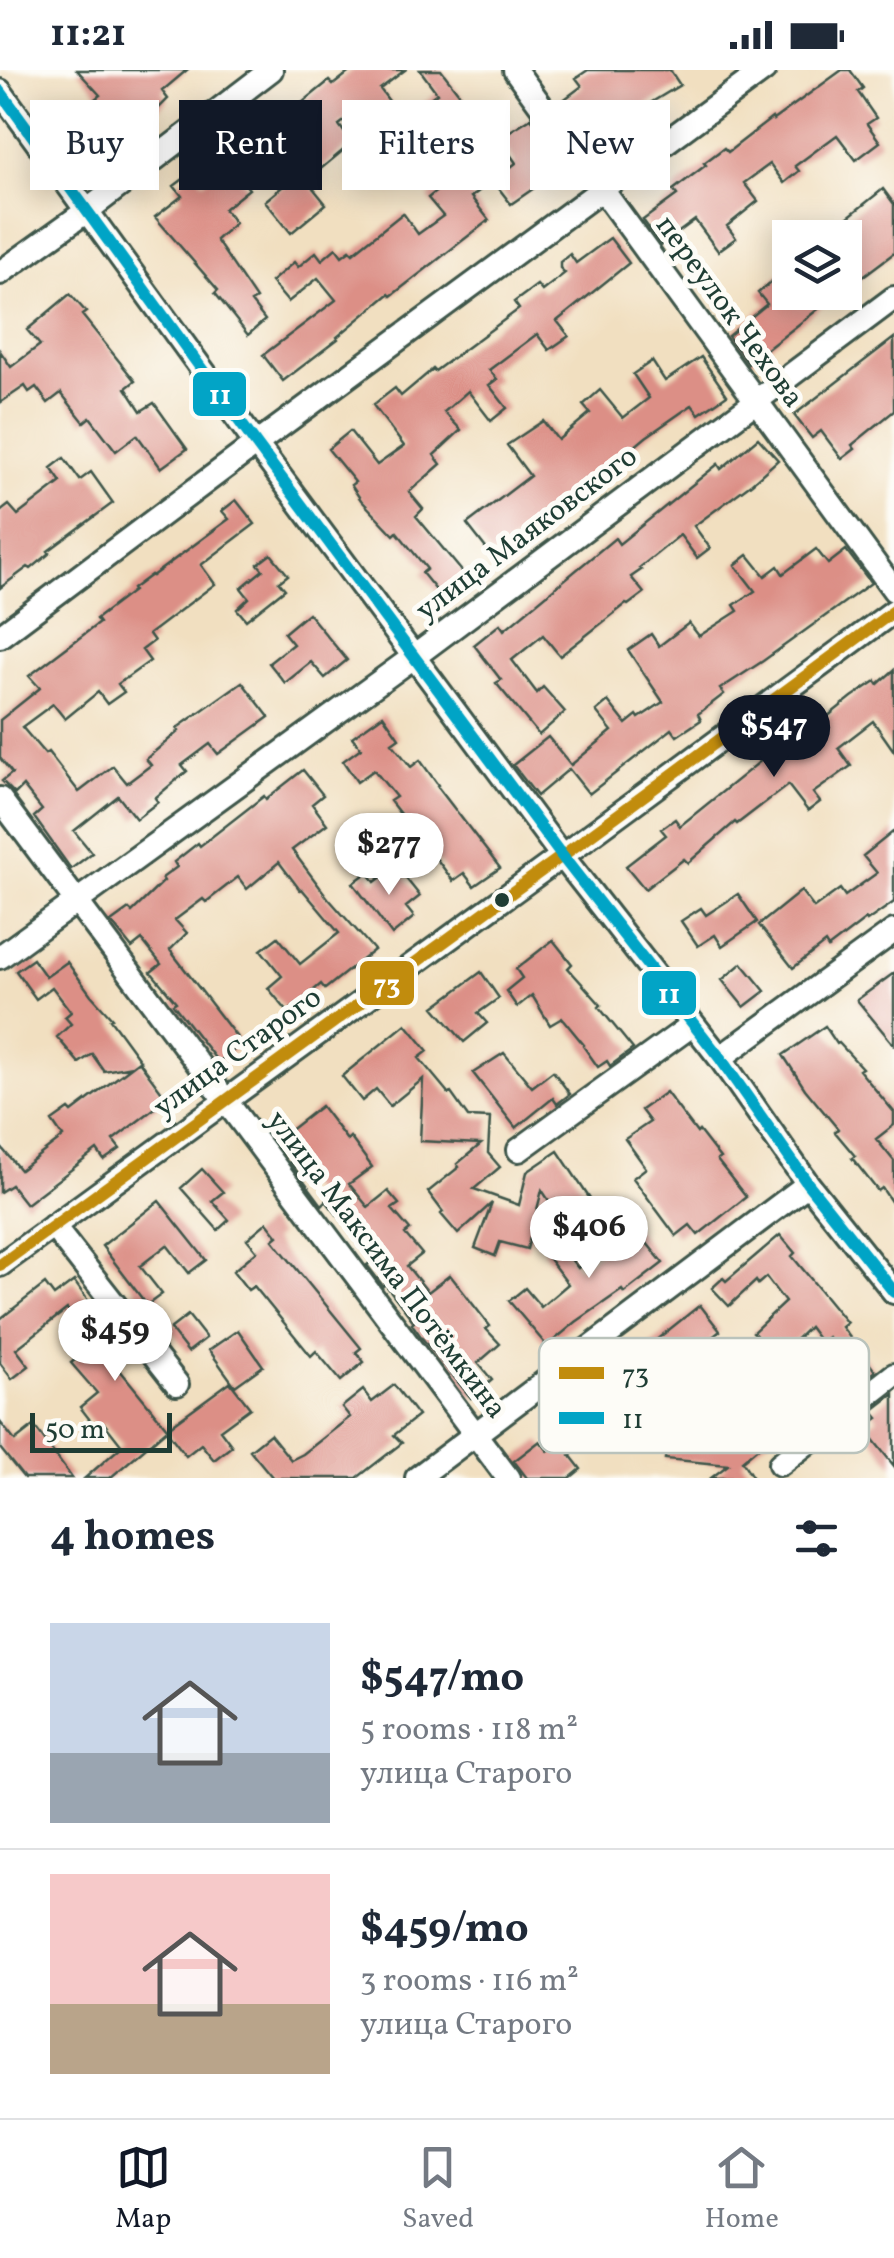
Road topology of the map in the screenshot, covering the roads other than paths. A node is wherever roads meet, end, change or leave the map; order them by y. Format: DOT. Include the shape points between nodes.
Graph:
graph roads {
  1 [pos="271,70"];
  2 [pos="516,70"];
  3 [pos="764,70"];
  4 [pos="0,91"];
  5 [pos="538,100"];
  6 [pos="670,140"];
  7 [pos="602,190"];
  8 [pos="88,210"];
  9 [pos="0,274"];
  10 [pos="894,298"];
  11 [pos="756,399"];
  12 [pos="256,444"];
  13 [pos="894,590"];
  14 [pos="894,610"];
  15 [pos="0,636"];
  16 [pos="414,656"];
  17 [pos="0,799"];
  18 [pos="562,856"];
  19 [pos="76,901"];
  20 [pos="894,931"];
  21 [pos="0,958"];
  22 [pos="692,1025"];
  23 [pos="720,1058"];
  24 [pos="225,1100"];
  25 [pos="520,1150"];
  26 [pos="808,1184"];
  27 [pos="53,1226"];
  28 [pos="0,1265"];
  29 [pos="892,1283"];
  30 [pos="603,1338"];
  31 [pos="894,1376"];
  32 [pos="177,1384"];
  33 [pos="539,1386"];
  34 [pos="869,1395"];
  35 [pos="475,1434"];
  36 [pos="794,1453"];
  37 [pos="780,1464"];
  38 [pos="418,1478"];
  39 [pos="508,1478"];
  1 -- 8 [label="street"];
  2 -- 5 [label="street, переулок Чехова"];
  3 -- 6 [label="street"];
  4 -- 8 [label="street"];
  7 -- 11 [label="street, переулок Чехова"];
  7 -- 12 [label="street"];
  8 -- 9 [label="street"];
  8 -- 12 [label="street"];
  10 -- 11 [label="street, улица Маяковского"];
  11 -- 13 [label="street, переулок Чехова"];
  11 -- 16 [label="street, улица Маяковского"];
  12 -- 15 [label="street"];
  12 -- 16 [label="street"];
  14 -- 18 [label="street, улица Старого"];
  16 -- 18 [label="street"];
  16 -- 19 [label="street, улица Маяковского"];
  17 -- 19 [label="street, улица Максима Потёмкина"];
  18 -- 22 [label="street"];
  18 -- 24 [label="street, улица Старого"];
  19 -- 21 [label="street, улица Маяковского"];
  19 -- 24 [label="street, улица Максима Потёмкина"];
  20 -- 23 [label="street"];
  22 -- 23 [label="street"];
  22 -- 25 [label="street"];
  23 -- 26 [label="street"];
  24 -- 27 [label="street, улица Старого"];
  24 -- 35 [label="street, улица Максима Потёмкина"];
  26 -- 29 [label="street"];
  26 -- 30 [label="street"];
  27 -- 28 [label="street, улица Старого"];
  27 -- 32 [label="street"];
  31 -- 34 [label="street"];
  33 -- 35 [label="street"];
  35 -- 38 [label="street"];
  35 -- 39 [label="street, улица Максима Потёмкина"];
  36 -- 37 [label="street"];
}
